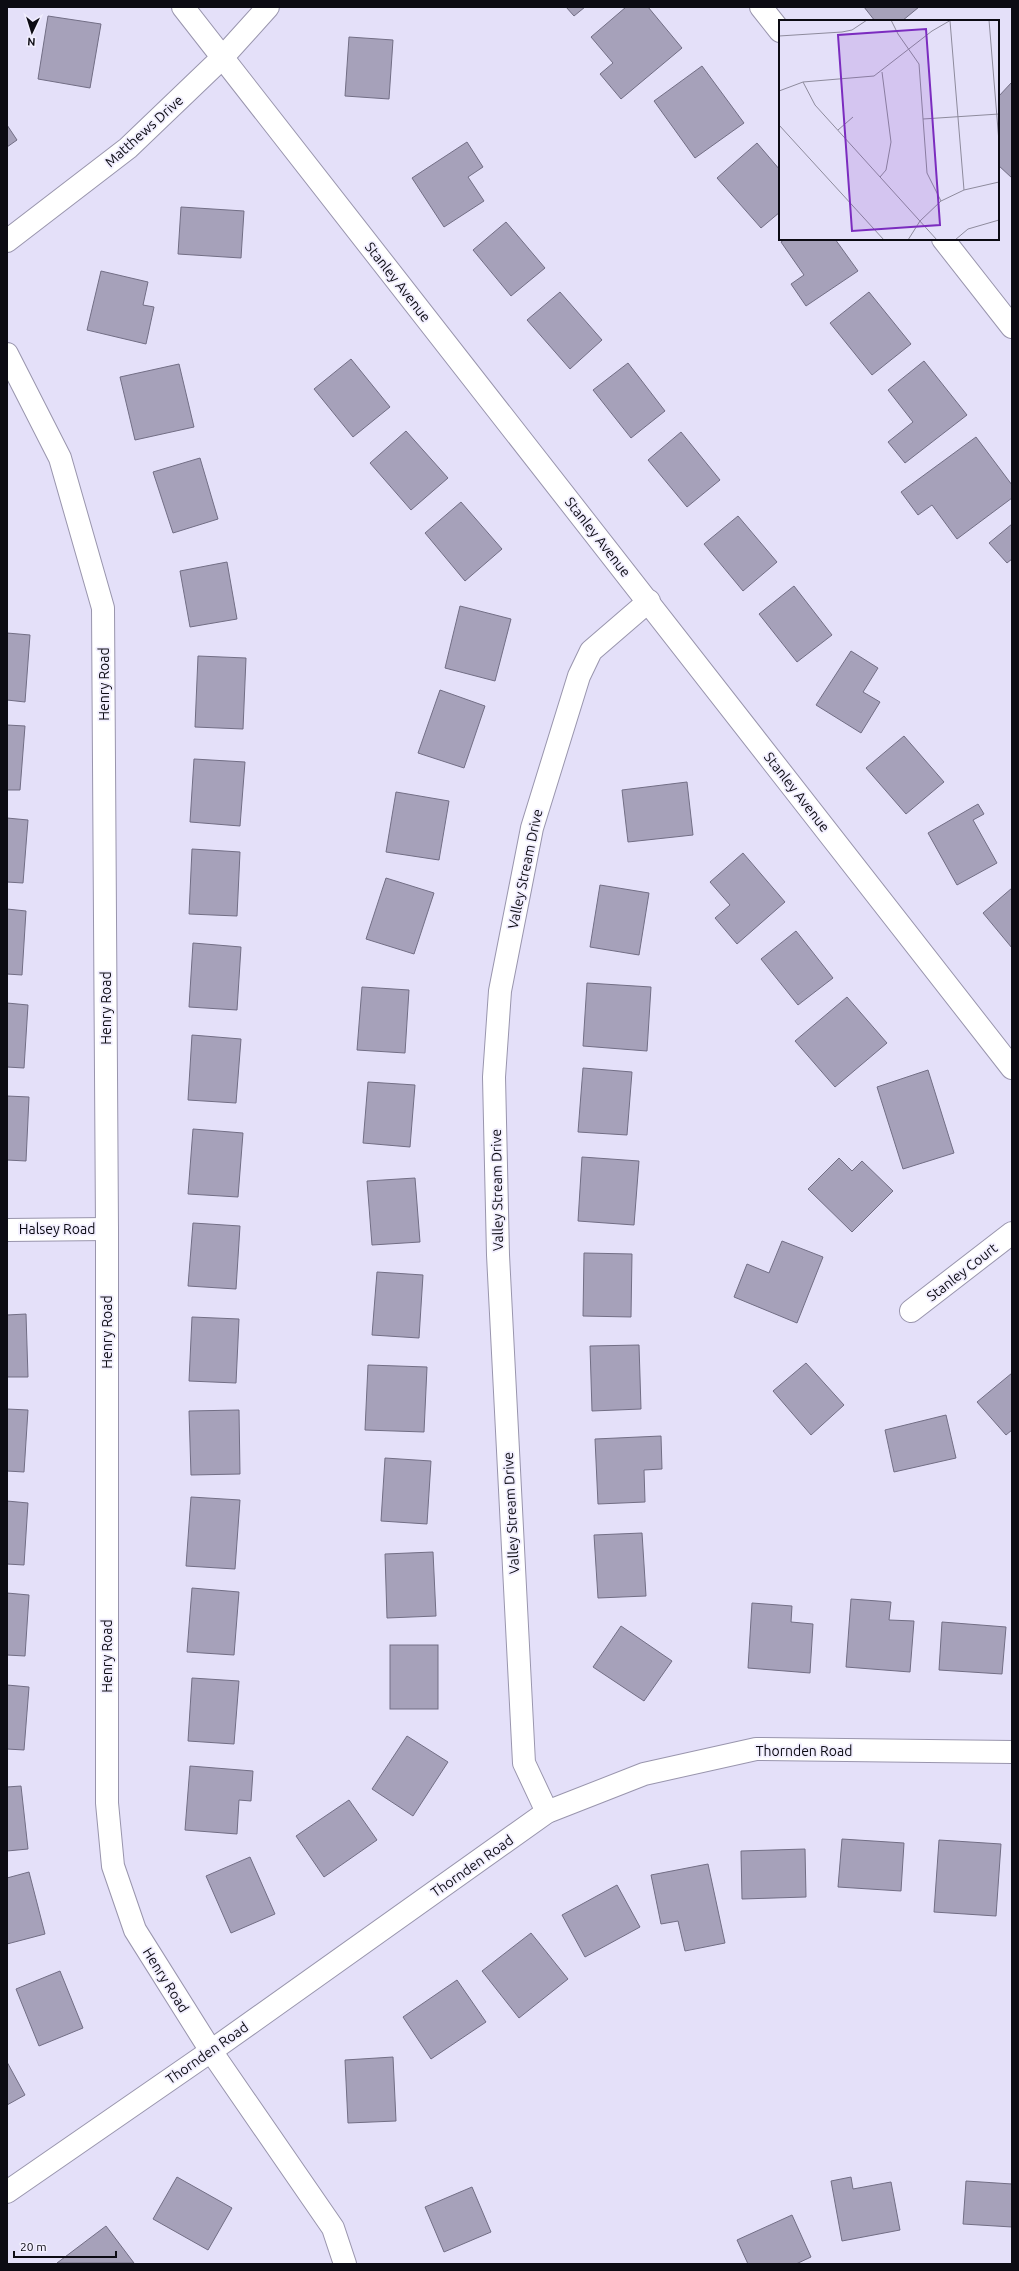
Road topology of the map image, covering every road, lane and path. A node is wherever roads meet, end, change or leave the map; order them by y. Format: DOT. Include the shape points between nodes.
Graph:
graph roads {
  1 [pos="183,7"];
  2 [pos="268,7"];
  3 [pos="761,7"];
  4 [pos="779,30"];
  5 [pos="222,58"];
  6 [pos="944,240"];
  7 [pos="7,241"];
  8 [pos="1012,327"];
  9 [pos="7,354"];
  10 [pos="649,601"];
  11 [pos="1012,1068"];
  12 [pos="107,1229"];
  13 [pos="7,1230"];
  14 [pos="1012,1233"];
  15 [pos="911,1311"];
  16 [pos="1012,1752"];
  17 [pos="547,1812"];
  18 [pos="211,2052"];
  19 [pos="7,2192"];
  20 [pos="345,2264"];
  1 -- 5 [label="street, Stanley Avenue"];
  2 -- 5 [label="street, Matthews Drive"];
  3 -- 4 [label="street"];
  5 -- 7 [label="street, Matthews Drive" via="128,148"];
  5 -- 10 [label="street, Stanley Avenue"];
  6 -- 8 [label="street"];
  9 -- 12 [label="street, Henry Road" via="60,458 103,608"];
  10 -- 11 [label="street, Stanley Avenue"];
  10 -- 17 [label="street, Valley Stream Drive" via="591,651 579,676 532,828 500,991 494,1077 498,1255 524,1763"];
  12 -- 13 [label="street, Halsey Road"];
  12 -- 18 [label="street, Henry Road" via="107,1803 113,1866 135,1930"];
  14 -- 15 [label="street, Stanley Court"];
  16 -- 17 [label="street, Thornden Road" via="756,1749 644,1774"];
  17 -- 18 [label="street, Thornden Road"];
  18 -- 19 [label="street, Thornden Road"];
  18 -- 20 [label="street, Henry Road" via="333,2228"];
}
